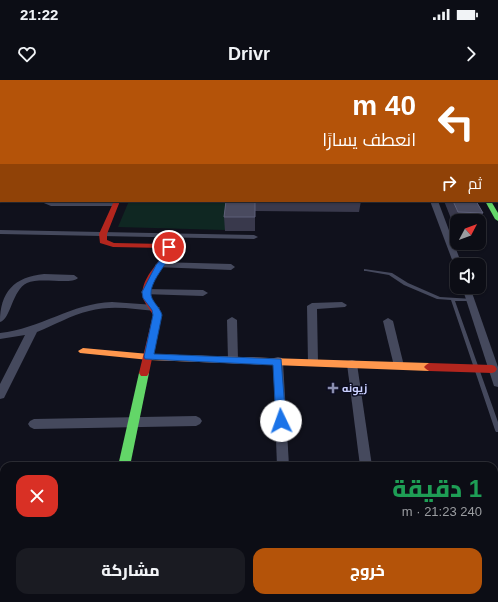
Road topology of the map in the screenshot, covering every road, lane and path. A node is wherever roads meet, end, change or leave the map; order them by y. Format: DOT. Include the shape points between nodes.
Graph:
graph roads {
  1 [pos="46,202"];
  2 [pos="434,202"];
  3 [pos="489,202"];
  4 [pos="116,203"];
  5 [pos="498,219"];
  6 [pos="0,232"];
  7 [pos="103,234"];
  8 [pos="254,237"];
  9 [pos="455,258"];
  10 [pos="159,265"];
  11 [pos="231,267"];
  12 [pos="366,270"];
  13 [pos="74,278"];
  14 [pos="146,292"];
  15 [pos="203,293"];
  16 [pos="469,294"];
  17 [pos="453,300"];
  18 [pos="471,300"];
  19 [pos="342,305"];
  20 [pos="155,308"];
  21 [pos="0,319"];
  22 [pos="232,320"];
  23 [pos="388,321"];
  24 [pos="33,330"];
  25 [pos="0,336"];
  26 [pos="83,351"];
  27 [pos="149,357"];
  28 [pos="233,360"];
  29 [pos="278,361"];
  30 [pos="313,363"];
  31 [pos="352,364"];
  32 [pos="400,366"];
  33 [pos="476,368"];
  34 [pos="492,369"];
  35 [pos="498,384"];
  36 [pos="0,395"];
  37 [pos="196,421"];
  38 [pos="134,423"];
  39 [pos="34,424"];
  40 [pos="498,430"];
  41 [pos="125,462"];
  42 [pos="283,462"];
  43 [pos="365,462"];
  1 -- 4 [label="street"];
  2 -- 9 [label="street"];
  3 -- 5 [label="main road"];
  4 -- 7 [label="main road"];
  6 -- 7 [label="street"];
  7 -- 8 [label="street"];
  7 -- 10 [label="main road" via="103,241 112,245 169,247 171,249"];
  10 -- 11 [label="street"];
  10 -- 14 [label="main road"];
  12 -- 17 [label="lane" via="390,274 426,294"];
  13 -- 21 [label="street" via="27,280 17,286"];
  14 -- 15 [label="street"];
  14 -- 20 [label="main road"];
  16 -- 18 [label="street"];
  17 -- 18 [label="lane"];
  17 -- 33 [label="lane"];
  18 -- 34 [label="street"];
  19 -- 30 [label="street" via="312,306"];
  20 -- 24 [label="street" via="96,306"];
  20 -- 27 [label="main road" via="157,315"];
  22 -- 28 [label="street"];
  23 -- 32 [label="street"];
  24 -- 25 [label="street"];
  24 -- 36 [label="street"];
  26 -- 27 [label="main road"];
  27 -- 28 [label="main road"];
  27 -- 38 [label="main road"];
  28 -- 29 [label="main road"];
  29 -- 30 [label="main road"];
  29 -- 42 [label="street"];
  30 -- 31 [label="main road"];
  31 -- 32 [label="main road"];
  31 -- 43 [label="street"];
  32 -- 33 [label="main road"];
  33 -- 34 [label="main road"];
  33 -- 40 [label="lane"];
  34 -- 35 [label="street"];
  37 -- 38 [label="street"];
  38 -- 39 [label="street"];
  38 -- 41 [label="main road"];
}
